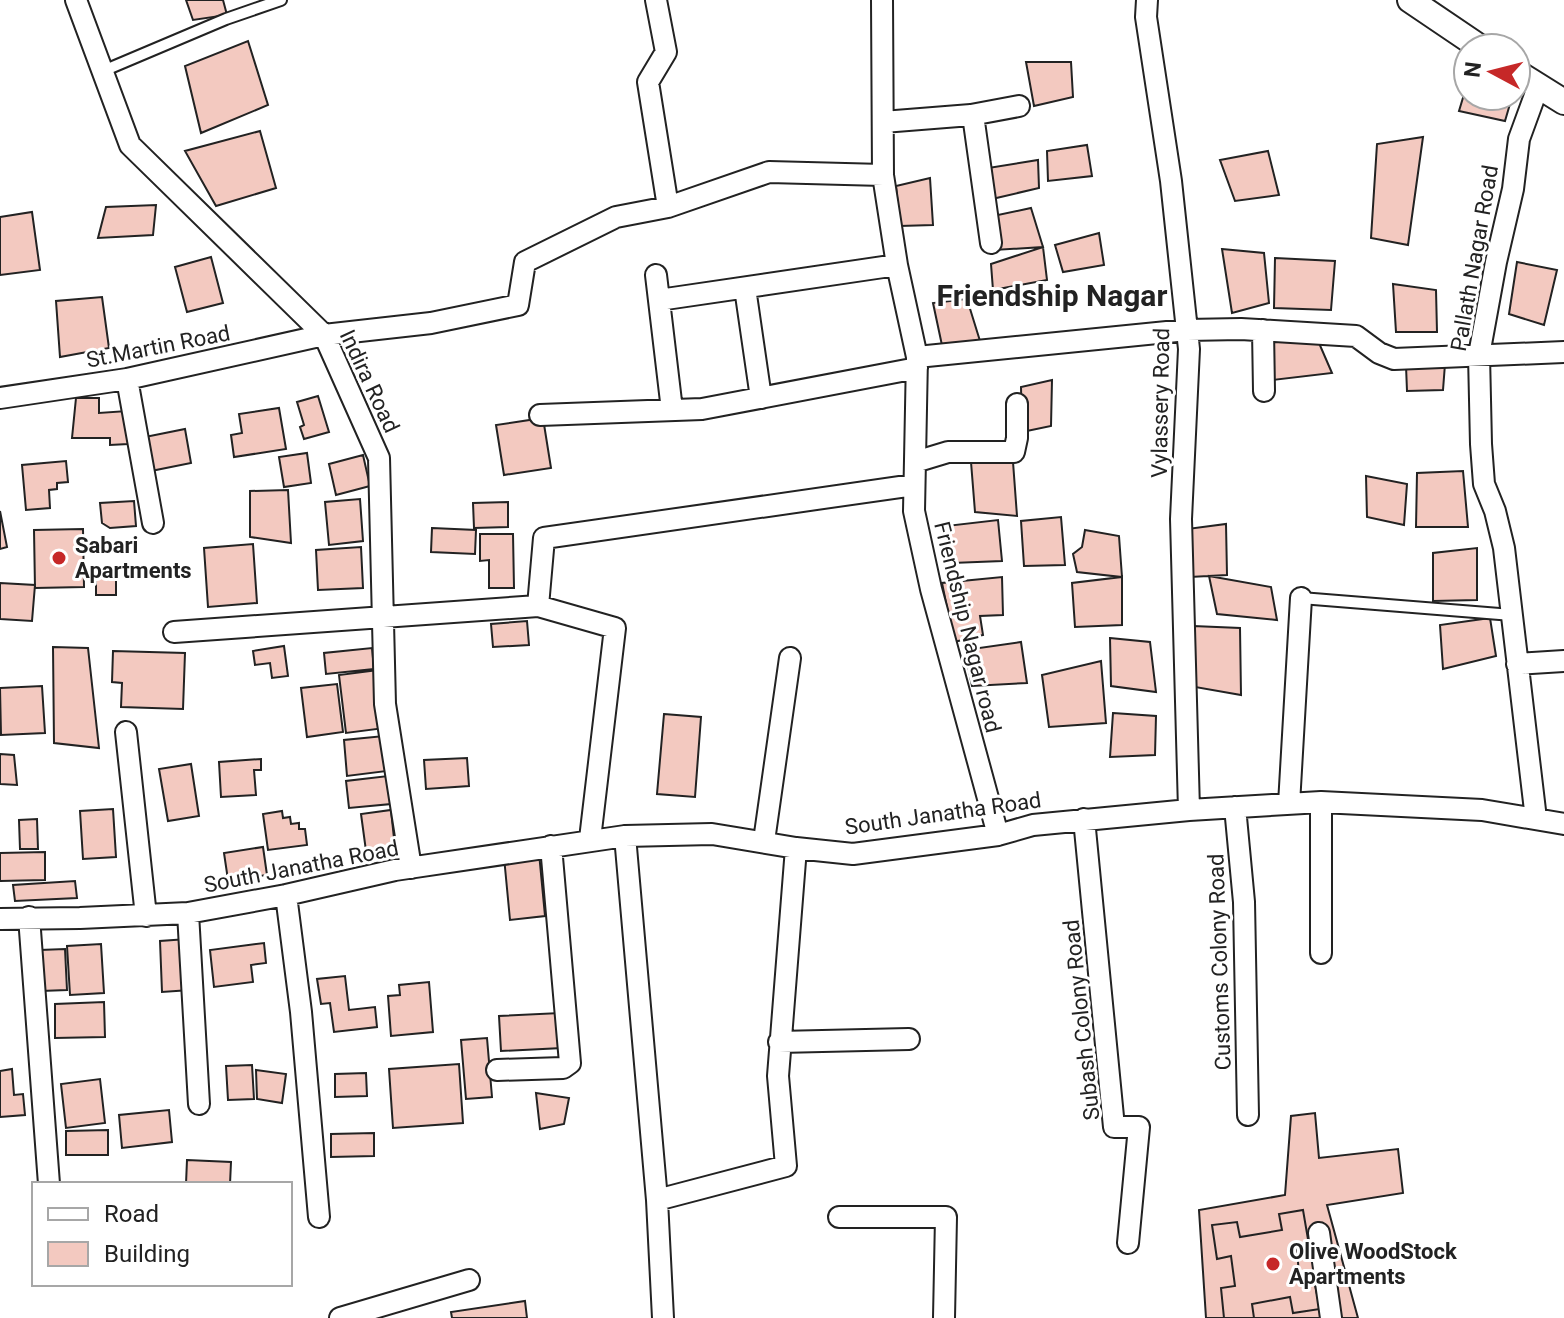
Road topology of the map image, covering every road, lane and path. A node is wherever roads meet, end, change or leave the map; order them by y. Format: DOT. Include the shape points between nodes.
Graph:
graph roads {
  1 [pos="76,0"];
  2 [pos="281,0"];
  3 [pos="656,0"];
  4 [pos="882,0"];
  5 [pos="1147,0"];
  6 [pos="1410,0"];
  7 [pos="1457,32"];
  8 [pos="103,71"];
  9 [pos="1532,83"];
  10 [pos="1538,87"];
  11 [pos="1564,102"];
  12 [pos="1019,106"];
  13 [pos="973,115"];
  14 [pos="883,122"];
  15 [pos="883,175"];
  16 [pos="668,207"];
  17 [pos="991,243"];
  18 [pos="897,265"];
  19 [pos="656,275"];
  20 [pos="745,288"];
  21 [pos="659,300"];
  22 [pos="1187,330"];
  23 [pos="1263,330"];
  24 [pos="324,335"];
  25 [pos="1564,352"];
  26 [pos="1479,355"];
  27 [pos="917,362"];
  28 [pos="127,379"];
  29 [pos="1264,391"];
  30 [pos="0,396"];
  31 [pos="761,398"];
  32 [pos="1017,404"];
  33 [pos="672,410"];
  34 [pos="540,415"];
  35 [pos="915,462"];
  36 [pos="914,485"];
  37 [pos="153,523"];
  38 [pos="1301,598"];
  39 [pos="538,606"];
  40 [pos="1512,615"];
  41 [pos="383,617"];
  42 [pos="174,632"];
  43 [pos="790,658"];
  44 [pos="1564,661"];
  45 [pos="1517,664"];
  46 [pos="126,732"];
  47 [pos="1321,802"];
  48 [pos="1289,804"];
  49 [pos="1235,807"];
  50 [pos="1189,810"];
  51 [pos="1084,819"];
  52 [pos="1536,819"];
  53 [pos="1564,824"];
  54 [pos="998,835"];
  55 [pos="625,836"];
  56 [pos="590,839"];
  57 [pos="764,841"];
  58 [pos="551,846"];
  59 [pos="796,848"];
  60 [pos="411,868"];
  61 [pos="286,895"];
  62 [pos="188,913"];
  63 [pos="146,916"];
  64 [pos="29,917"];
  65 [pos="0,919"];
  66 [pos="1321,953"];
  67 [pos="909,1039"];
  68 [pos="779,1042"];
  69 [pos="497,1070"];
  70 [pos="199,1104"];
  71 [pos="1248,1115"];
  72 [pos="49,1182"];
  73 [pos="657,1200"];
  74 [pos="319,1217"];
  75 [pos="839,1217"];
  76 [pos="1319,1233"];
  77 [pos="1128,1243"];
  78 [pos="469,1280"];
  79 [pos="340,1318"];
  80 [pos="663,1318"];
  81 [pos="944,1318"];
  82 [pos="1331,1318"];
  1 -- 8 [label="street, Indira Road"];
  2 -- 8 [label="lane"];
  3 -- 16 [label="street" via="666,52 648,82"];
  4 -- 14 [label="street, Friendship Nagar road"];
  5 -- 22 [label="street, Vylassery Road"];
  6 -- 7 [label="street"];
  8 -- 24 [label="street, Indira Road" via="130,145"];
  9 -- 10 [label="street"];
  10 -- 11 [label="street"];
  10 -- 26 [label="street, Pallath Nagar Road" via="1519,139"];
  12 -- 13 [label="street"];
  13 -- 14 [label="street"];
  13 -- 17 [label="street"];
  14 -- 15 [label="street, Friendship Nagar road"];
  15 -- 16 [label="street" via="769,172"];
  15 -- 18 [label="street, Friendship Nagar road"];
  16 -- 24 [label="street, St.Martin Road" via="616,217 525,262 518,305 431,323"];
  18 -- 20 [label="street"];
  18 -- 27 [label="street, Friendship Nagar road"];
  19 -- 21 [label="street"];
  20 -- 21 [label="street"];
  20 -- 31 [label="street"];
  21 -- 33 [label="street"];
  22 -- 23 [label="street"];
  22 -- 27 [label="street"];
  22 -- 50 [label="street, Vylassery Road" via="1181,519"];
  23 -- 26 [label="street" via="1356,336 1394,359"];
  23 -- 29 [label="street"];
  24 -- 28 [label="street, St.Martin Road"];
  24 -- 41 [label="street, Indira Road" via="379,458"];
  25 -- 26 [label="street"];
  26 -- 40 [label="street, Pallath Nagar Road" via="1484,484 1504,548"];
  27 -- 31 [label="street"];
  27 -- 35 [label="street, Friendship Nagar road"];
  28 -- 30 [label="street, St.Martin Road"];
  28 -- 37 [label="street"];
  31 -- 33 [label="street"];
  32 -- 35 [label="street" via="1014,452 948,452"];
  33 -- 34 [label="street"];
  35 -- 36 [label="street, Friendship Nagar road"];
  36 -- 39 [label="street" via="544,538"];
  36 -- 54 [label="street, Friendship Nagar road" via="914,511 931,589"];
  38 -- 40 [label="lane"];
  38 -- 48 [label="street"];
  39 -- 41 [label="street"];
  39 -- 56 [label="street" via="615,628"];
  40 -- 45 [label="street, Pallath Nagar Road"];
  41 -- 42 [label="street"];
  41 -- 60 [label="street, Indira Road" via="385,704"];
  43 -- 57 [label="street"];
  44 -- 45 [label="street"];
  45 -- 52 [label="street, Pallath Nagar Road"];
  46 -- 63 [label="street"];
  47 -- 48 [label="street, South Janatha Road"];
  47 -- 52 [label="street, South Janatha Road" via="1482,810"];
  47 -- 66 [label="street"];
  48 -- 49 [label="street, South Janatha Road"];
  49 -- 50 [label="street, South Janatha Road"];
  49 -- 71 [label="street, Customs Colony Road" via="1244,902"];
  50 -- 51 [label="street, South Janatha Road"];
  51 -- 54 [label="street, South Janatha Road"];
  51 -- 77 [label="street, Subash Colony Road" via="1114,1127 1139,1127"];
  52 -- 53 [label="street, South Janatha Road"];
  54 -- 59 [label="street, South Janatha Road" via="853,854"];
  55 -- 56 [label="street, South Janatha Road"];
  55 -- 57 [label="street, South Janatha Road" via="712,834"];
  55 -- 73 [label="street"];
  56 -- 58 [label="street, South Janatha Road"];
  57 -- 59 [label="street, South Janatha Road"];
  58 -- 60 [label="street, South Janatha Road"];
  58 -- 69 [label="street" via="570,1063 563,1068"];
  59 -- 68 [label="street"];
  60 -- 61 [label="street, South Janatha Road"];
  61 -- 62 [label="street, South Janatha Road"];
  61 -- 74 [label="street"];
  62 -- 63 [label="street, South Janatha Road"];
  62 -- 70 [label="street"];
  63 -- 64 [label="street, South Janatha Road"];
  64 -- 65 [label="street, South Janatha Road"];
  64 -- 72 [label="street"];
  67 -- 68 [label="street"];
  68 -- 73 [label="street" via="786,1166"];
  73 -- 80 [label="street"];
  75 -- 81 [label="street" via="946,1217"];
  76 -- 82 [label="street"];
  78 -- 79 [label="street"];
}
